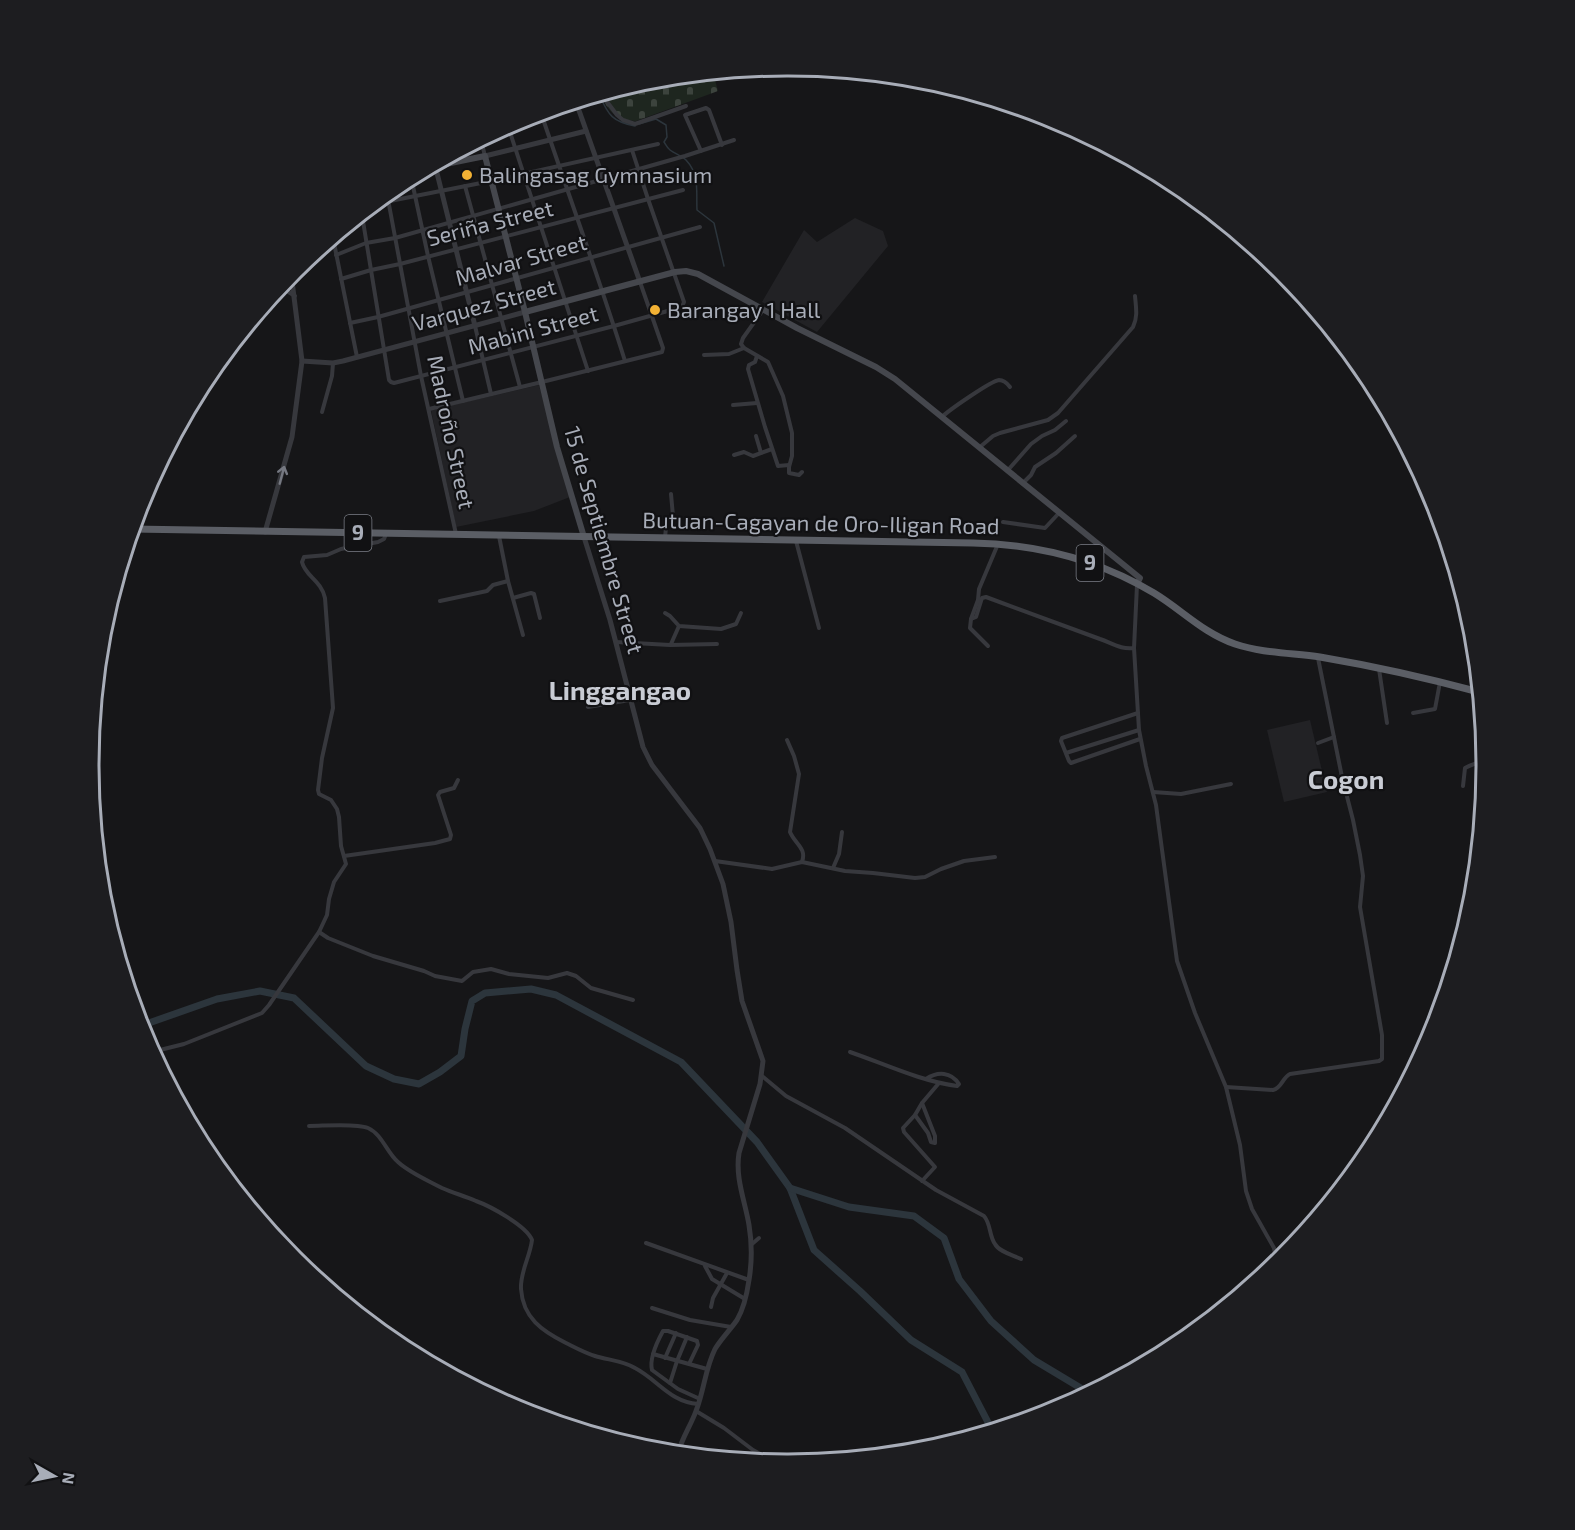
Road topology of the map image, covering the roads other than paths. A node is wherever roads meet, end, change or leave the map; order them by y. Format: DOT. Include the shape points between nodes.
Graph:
graph roads {
  1 [pos="606,101"];
  2 [pos="686,106"];
  3 [pos="578,109"];
  4 [pos="544,121"];
  5 [pos="586,131"];
  6 [pos="511,135"];
  7 [pos="550,140"];
  8 [pos="734,140"];
  9 [pos="658,144"];
  10 [pos="722,145"];
  11 [pos="483,148"];
  12 [pos="515,150"];
  13 [pos="632,150"];
  14 [pos="701,151"];
  15 [pos="485,156"];
  16 [pos="596,157"];
  17 [pos="457,161"];
  18 [pos="558,165"];
  19 [pos="638,169"];
  20 [pos="436,173"];
  21 [pos="523,174"];
  22 [pos="603,178"];
  23 [pos="491,181"];
  24 [pos="465,186"];
  25 [pos="413,188"];
  26 [pos="567,189"];
  27 [pos="682,190"];
  28 [pos="441,191"];
  29 [pos="415,196"];
  30 [pos="531,199"];
  31 [pos="648,199"];
  32 [pos="396,200"];
  33 [pos="389,204"];
  34 [pos="613,208"];
  35 [pos="498,209"];
  36 [pos="474,216"];
  37 [pos="577,218"];
  38 [pos="449,222"];
  39 [pos="363,223"];
  40 [pos="541,227"];
  41 [pos="700,227"];
  42 [pos="423,230"];
  43 [pos="506,237"];
  44 [pos="395,238"];
  45 [pos="663,238"];
  46 [pos="366,243"];
  47 [pos="481,243"];
  48 [pos="335,247"];
  49 [pos="627,247"];
  50 [pos="456,249"];
  51 [pos="336,255"];
  52 [pos="428,256"];
  53 [pos="591,257"];
  54 [pos="400,264"];
  55 [pos="554,267"];
  56 [pos="371,270"];
  57 [pos="675,272"];
  58 [pos="517,278"];
  59 [pos="341,279"];
  60 [pos="640,282"];
  61 [pos="492,285"];
  62 [pos="293,286"];
  63 [pos="288,292"];
  64 [pos="467,292"];
  65 [pos="604,292"];
  66 [pos="295,296"];
  67 [pos="1135,296"];
  68 [pos="439,300"];
  69 [pos="566,301"];
  70 [pos="409,309"];
  71 [pos="763,310"];
  72 [pos="525,312"];
  73 [pos="652,316"];
  74 [pos="378,318"];
  75 [pos="501,319"];
  76 [pos="350,323"];
  77 [pos="475,326"];
  78 [pos="614,326"];
  79 [pos="447,333"];
  80 [pos="577,336"];
  81 [pos="415,342"];
  82 [pos="534,347"];
  83 [pos="744,348"];
  84 [pos="384,350"];
  85 [pos="511,353"];
  86 [pos="704,355"];
  87 [pos="757,356"];
  88 [pos="357,357"];
  89 [pos="302,361"];
  90 [pos="483,361"];
  91 [pos="625,361"];
  92 [pos="333,363"];
  93 [pos="455,368"];
  94 [pos="588,371"];
  95 [pos="421,376"];
  96 [pos="542,382"];
  97 [pos="520,387"];
  98 [pos="1010,387"];
  99 [pos="490,394"];
  100 [pos="463,401"];
  101 [pos="757,402"];
  102 [pos="734,405"];
  103 [pos="429,409"];
  104 [pos="322,412"];
  105 [pos="942,417"];
  106 [pos="1066,421"];
  107 [pos="756,436"];
  108 [pos="1075,436"];
  109 [pos="980,447"];
  110 [pos="772,449"];
  111 [pos="761,453"];
  112 [pos="734,455"];
  113 [pos="790,465"];
  114 [pos="1008,470"];
  115 [pos="802,472"];
  116 [pos="1023,483"];
  117 [pos="671,494"];
  118 [pos="1059,513"];
  119 [pos="1004,522"];
  120 [pos="141,529"];
  121 [pos="266,532"];
  122 [pos="387,533"];
  123 [pos="456,535"];
  124 [pos="499,536"];
  125 [pos="584,537"];
  126 [pos="665,538"];
  127 [pos="796,540"];
  128 [pos="999,544"];
  129 [pos="508,581"];
  130 [pos="1137,584"];
  131 [pos="513,598"];
  132 [pos="440,601"];
  133 [pos="665,613"];
  134 [pos="741,613"];
  135 [pos="540,618"];
  136 [pos="971,619"];
  137 [pos="675,621"];
  138 [pos="679,626"];
  139 [pos="819,628"];
  140 [pos="675,634"];
  141 [pos="523,635"];
  142 [pos="616,642"];
  143 [pos="670,645"];
  144 [pos="717,645"];
  145 [pos="988,646"];
  146 [pos="1134,648"];
  147 [pos="1318,657"];
  148 [pos="1379,669"];
  149 [pos="1440,681"];
  150 [pos="1472,690"];
  151 [pos="630,700"];
  152 [pos="588,707"];
  153 [pos="1413,712"];
  154 [pos="1138,713"];
  155 [pos="1387,723"];
  156 [pos="1139,730"];
  157 [pos="1334,737"];
  158 [pos="1140,739"];
  159 [pos="787,740"];
  160 [pos="1318,743"];
  161 [pos="1066,753"];
  162 [pos="1476,763"];
  163 [pos="1342,777"];
  164 [pos="458,780"];
  165 [pos="1328,781"];
  166 [pos="1231,784"];
  167 [pos="1463,786"];
  168 [pos="1153,792"];
  169 [pos="842,832"];
  170 [pos="344,856"];
  171 [pos="995,857"];
  172 [pos="715,861"];
  173 [pos="802,862"];
  174 [pos="833,868"];
  175 [pos="319,932"];
  176 [pos="633,1000"];
  177 [pos="161,1050"];
  178 [pos="850,1052"];
  179 [pos="762,1076"];
  180 [pos="926,1080"];
  181 [pos="939,1083"];
  182 [pos="1226,1087"];
  183 [pos="922,1103"];
  184 [pos="915,1115"];
  185 [pos="309,1126"];
  186 [pos="922,1181"];
  187 [pos="759,1238"];
  188 [pos="645,1243"];
  189 [pos="751,1245"];
  190 [pos="1275,1251"];
  191 [pos="1021,1259"];
  192 [pos="705,1265"];
  193 [pos="727,1273"];
  194 [pos="749,1281"];
  195 [pos="722,1284"];
  196 [pos="745,1299"];
  197 [pos="711,1307"];
  198 [pos="652,1308"];
  199 [pos="732,1327"];
  200 [pos="676,1334"];
  201 [pos="687,1337"];
  202 [pos="653,1354"];
  203 [pos="665,1358"];
  204 [pos="677,1361"];
  205 [pos="689,1364"];
  206 [pos="707,1369"];
  207 [pos="670,1383"];
  208 [pos="699,1402"];
  209 [pos="696,1411"];
  210 [pos="681,1445"];
  211 [pos="758,1453"];
  1 -- 2 [label="street" via="616,115 635,124"];
  3 -- 5 [label="street"];
  4 -- 7 [label="street"];
  5 -- 7 [label="street"];
  5 -- 16 [label="street"];
  6 -- 12 [label="street"];
  7 -- 12 [label="street"];
  7 -- 18 [label="street"];
  8 -- 10 [label="street"];
  9 -- 13 [label="street"];
  10 -- 14 [label="street"];
  10 -- 14 [label="street" via="706,108 685,115"];
  11 -- 15 [label="street, 15 de Septiembre Street"];
  12 -- 15 [label="street"];
  12 -- 21 [label="street"];
  13 -- 16 [label="street"];
  13 -- 19 [label="street"];
  14 -- 19 [label="street"];
  15 -- 17 [label="main road"];
  15 -- 23 [label="main road, 15 de Septiembre Street"];
  16 -- 18 [label="street"];
  16 -- 22 [label="street"];
  18 -- 21 [label="street"];
  18 -- 26 [label="street"];
  19 -- 22 [label="street"];
  19 -- 31 [label="street"];
  20 -- 28 [label="street"];
  21 -- 23 [label="street"];
  21 -- 30 [label="street"];
  22 -- 26 [label="street"];
  22 -- 34 [label="street"];
  23 -- 24 [label="street"];
  23 -- 35 [label="main road, 15 de Septiembre Street"];
  24 -- 28 [label="street"];
  24 -- 36 [label="street"];
  25 -- 29 [label="street"];
  26 -- 30 [label="street"];
  26 -- 37 [label="street"];
  27 -- 31 [label="street, Seriña Street"];
  28 -- 29 [label="street"];
  28 -- 38 [label="street"];
  29 -- 32 [label="street"];
  29 -- 42 [label="street"];
  30 -- 35 [label="street"];
  30 -- 40 [label="street"];
  31 -- 34 [label="street, Seriña Street"];
  31 -- 45 [label="street"];
  33 -- 44 [label="street, Madroño Street"];
  34 -- 37 [label="street, Seriña Street"];
  34 -- 49 [label="street"];
  35 -- 36 [label="street"];
  35 -- 43 [label="main road, 15 de Septiembre Street"];
  36 -- 38 [label="street"];
  36 -- 47 [label="street"];
  37 -- 40 [label="street, Seriña Street"];
  37 -- 53 [label="street"];
  38 -- 42 [label="street"];
  38 -- 50 [label="street"];
  39 -- 46 [label="street"];
  40 -- 43 [label="street, Seriña Street"];
  40 -- 55 [label="street"];
  41 -- 45 [label="street, Malvar Street"];
  42 -- 44 [label="street"];
  42 -- 52 [label="street"];
  43 -- 47 [label="street, Seriña Street"];
  43 -- 58 [label="main road, 15 de Septiembre Street"];
  44 -- 46 [label="street"];
  44 -- 54 [label="street, Madroño Street"];
  45 -- 49 [label="street, Malvar Street"];
  45 -- 57 [label="street"];
  46 -- 51 [label="street"];
  46 -- 56 [label="street"];
  47 -- 50 [label="street, Seriña Street"];
  47 -- 61 [label="street"];
  48 -- 51 [label="street"];
  49 -- 53 [label="street, Malvar Street"];
  49 -- 60 [label="street"];
  50 -- 52 [label="street, Seriña Street"];
  50 -- 64 [label="street"];
  51 -- 59 [label="street"];
  52 -- 54 [label="street, Seriña Street"];
  52 -- 68 [label="street"];
  53 -- 55 [label="street, Malvar Street"];
  53 -- 65 [label="street"];
  54 -- 56 [label="street, Seriña Street"];
  54 -- 70 [label="street, Madroño Street"];
  55 -- 58 [label="street, Malvar Street"];
  55 -- 69 [label="street"];
  56 -- 59 [label="street, Seriña Street"];
  56 -- 74 [label="street"];
  57 -- 60 [label="main road, Varquez Street"];
  57 -- 71 [label="main road" via="698,274"];
  57 -- 73 [label="street, Mabini Street" via="683,306"];
  58 -- 61 [label="street, Malvar Street"];
  58 -- 72 [label="main road, 15 de Septiembre Street"];
  59 -- 76 [label="street"];
  60 -- 65 [label="main road, Varquez Street"];
  60 -- 73 [label="street"];
  61 -- 64 [label="street, Malvar Street"];
  61 -- 75 [label="street"];
  62 -- 66 [label="street"];
  63 -- 66 [label="street"];
  64 -- 68 [label="street, Malvar Street"];
  64 -- 77 [label="street"];
  65 -- 69 [label="main road, Varquez Street"];
  65 -- 78 [label="street"];
  66 -- 89 [label="street"];
  67 -- 109 [label="street" via="1137,314 1133,327 1058,412 1048,420 993,436"];
  68 -- 70 [label="street, Malvar Street"];
  68 -- 79 [label="street"];
  69 -- 72 [label="main road, Varquez Street"];
  69 -- 80 [label="street"];
  70 -- 74 [label="street, Malvar Street"];
  70 -- 81 [label="street, Madroño Street"];
  71 -- 83 [label="street" via="742,339"];
  71 -- 105 [label="main road" via="885,373"];
  72 -- 75 [label="street, Varquez Street"];
  72 -- 82 [label="main road, 15 de Septiembre Street"];
  73 -- 78 [label="street, Mabini Street"];
  73 -- 91 [label="street" via="661,352"];
  74 -- 76 [label="street, Malvar Street"];
  74 -- 84 [label="street"];
  75 -- 77 [label="street, Varquez Street"];
  75 -- 85 [label="street"];
  76 -- 88 [label="street"];
  77 -- 79 [label="street, Varquez Street"];
  77 -- 90 [label="street"];
  78 -- 80 [label="street, Mabini Street"];
  78 -- 91 [label="street"];
  79 -- 81 [label="street, Varquez Street"];
  79 -- 93 [label="street"];
  80 -- 82 [label="street, Mabini Street"];
  80 -- 94 [label="street"];
  81 -- 84 [label="street, Varquez Street"];
  81 -- 95 [label="street, Madroño Street"];
  82 -- 85 [label="street, Mabini Street"];
  82 -- 96 [label="main road, 15 de Septiembre Street"];
  83 -- 86 [label="street" via="729,354"];
  83 -- 87 [label="street"];
  84 -- 88 [label="street, Varquez Street"];
  84 -- 95 [label="street, Mabini Street" via="391,382"];
  85 -- 90 [label="street, Mabini Street"];
  85 -- 97 [label="street"];
  87 -- 101 [label="street" via="748,369"];
  87 -- 113 [label="street" via="769,364 785,401 792,433"];
  88 -- 92 [label="street, Varquez Street"];
  89 -- 92 [label="street, Varquez Street"];
  121 -- 89 [label="street, one-way" via="292,437"];
  90 -- 93 [label="street, Mabini Street"];
  90 -- 99 [label="street"];
  91 -- 94 [label="street"];
  92 -- 104 [label="street"];
  93 -- 95 [label="street, Mabini Street"];
  93 -- 100 [label="street"];
  94 -- 96 [label="street"];
  95 -- 103 [label="street, Madroño Street"];
  96 -- 97 [label="street"];
  96 -- 125 [label="main road, 15 de Septiembre Street"];
  97 -- 99 [label="street"];
  98 -- 105 [label="street" via="1005,381 995,382"];
  99 -- 100 [label="street"];
  100 -- 103 [label="street"];
  101 -- 102 [label="street"];
  101 -- 110 [label="street"];
  103 -- 123 [label="street, Madroño Street"];
  105 -- 109 [label="main road"];
  106 -- 114 [label="street" via="1031,444"];
  107 -- 111 [label="street"];
  108 -- 116 [label="street" via="1035,467"];
  109 -- 114 [label="main road"];
  110 -- 111 [label="street"];
  110 -- 113 [label="street" via="778,466"];
  111 -- 112 [label="street"];
  113 -- 115 [label="street" via="789,473"];
  114 -- 116 [label="main road"];
  116 -- 118 [label="main road"];
  117 -- 126 [label="street" via="673,516"];
  118 -- 119 [label="street" via="1045,528"];
  118 -- 130 [label="main road" via="1140,578"];
  120 -- 121 [label="highway, Butuan-Cagayan de Oro-Iligan Road / 9"];
  121 -- 122 [label="highway, Butuan-Cagayan de Oro-Iligan Road / 9"];
  122 -- 123 [label="highway, Butuan-Cagayan de Oro-Iligan Road / 9"];
  122 -- 170 [label="street" via="378,542 304,557 302,562 321,585 325,598 333,708 318,790 337,809"];
  123 -- 124 [label="highway, Butuan-Cagayan de Oro-Iligan Road / 9"];
  124 -- 125 [label="highway, Butuan-Cagayan de Oro-Iligan Road / 9"];
  124 -- 129 [label="street"];
  125 -- 126 [label="highway, Butuan-Cagayan de Oro-Iligan Road / 9"];
  125 -- 142 [label="street, 15 de Septiembre Street"];
  126 -- 127 [label="highway, Butuan-Cagayan de Oro-Iligan Road / 9"];
  127 -- 128 [label="highway, Butuan-Cagayan de Oro-Iligan Road / 9"];
  127 -- 139 [label="street"];
  128 -- 130 [label="highway, Butuan-Cagayan de Oro-Iligan Road / 9" via="1069,556"];
  128 -- 136 [label="street"];
  129 -- 131 [label="street"];
  129 -- 132 [label="street" via="487,591"];
  130 -- 146 [label="street"];
  130 -- 147 [label="highway, Butuan-Cagayan de Oro-Iligan Road / 9" via="1227,641 1266,651"];
  131 -- 135 [label="street" via="534,594"];
  131 -- 141 [label="street"];
  133 -- 137 [label="street"];
  134 -- 138 [label="street" via="736,624 725,628"];
  136 -- 145 [label="street" via="970,628"];
  136 -- 146 [label="street" via="976,617 982,598 986,597 1118,647"];
  137 -- 138 [label="street"];
  137 -- 140 [label="street"];
  138 -- 140 [label="street"];
  140 -- 143 [label="street"];
  142 -- 143 [label="street"];
  142 -- 151 [label="street, 15 de Septiembre Street"];
  143 -- 144 [label="street"];
  146 -- 154 [label="street"];
  147 -- 148 [label="highway, Butuan-Cagayan de Oro-Iligan Road / 9"];
  147 -- 157 [label="street"];
  148 -- 149 [label="highway, Butuan-Cagayan de Oro-Iligan Road / 9"];
  148 -- 155 [label="street"];
  149 -- 150 [label="highway, Butuan-Cagayan de Oro-Iligan Road / 9"];
  149 -- 153 [label="street" via="1435,709"];
  151 -- 152 [label="street"];
  151 -- 172 [label="street, 15 de Septiembre Street" via="649,759 700,828"];
  154 -- 156 [label="street"];
  154 -- 161 [label="street" via="1062,738"];
  156 -- 158 [label="street"];
  156 -- 161 [label="street"];
  157 -- 160 [label="street"];
  157 -- 163 [label="street"];
  158 -- 161 [label="street" via="1074,763 1070,763"];
  158 -- 168 [label="street"];
  159 -- 173 [label="street" via="799,777 790,832 803,850"];
  162 -- 167 [label="street" via="1465,768"];
  163 -- 165 [label="street"];
  163 -- 182 [label="street" via="1363,876 1360,907 1382,1035 1382,1059 1290,1074 1273,1090"];
  164 -- 170 [label="street" via="454,788 438,795 450,839"];
  166 -- 168 [label="street" via="1181,794"];
  168 -- 182 [label="street" via="1179,969"];
  169 -- 174 [label="street"];
  170 -- 175 [label="street" via="345,866 334,882"];
  171 -- 174 [label="street" via="964,861 920,878"];
  172 -- 173 [label="street" via="772,869"];
  172 -- 179 [label="street, 15 de Septiembre Street" via="731,922 742,1001 763,1061"];
  173 -- 174 [label="street"];
  175 -- 176 [label="street" via="373,956 439,977 462,981 473,972 491,969 549,978 567,973 591,988"];
  175 -- 177 [label="street" via="262,1013"];
  178 -- 180 [label="street"];
  179 -- 186 [label="street" via="786,1096 845,1128"];
  179 -- 189 [label="street, 15 de Septiembre Street" via="738,1159"];
  180 -- 181 [label="street"];
  180 -- 181 [label="street" via="945,1073 959,1084"];
  181 -- 183 [label="street"];
  182 -- 190 [label="street" via="1246,1191"];
  183 -- 184 [label="street"];
  183 -- 184 [label="street" via="935,1143"];
  184 -- 186 [label="street" via="903,1131 935,1167"];
  185 -- 208 [label="street" via="352,1125 370,1129 406,1168 479,1202 524,1229 532,1240 521,1290 528,1314 540,1328 582,1351 636,1368 675,1398"];
  186 -- 191 [label="street" via="985,1217 995,1245"];
  187 -- 189 [label="street"];
  188 -- 192 [label="street"];
  189 -- 194 [label="street, 15 de Septiembre Street"];
  192 -- 193 [label="street"];
  192 -- 195 [label="street" via="710,1277"];
  193 -- 194 [label="street"];
  193 -- 195 [label="street"];
  194 -- 196 [label="street, 15 de Septiembre Street"];
  195 -- 196 [label="street"];
  195 -- 197 [label="street"];
  196 -- 199 [label="street, 15 de Septiembre Street"];
  198 -- 199 [label="street"];
  199 -- 206 [label="street, 15 de Septiembre Street" via="718,1344"];
  200 -- 201 [label="street"];
  200 -- 202 [label="street" via="663,1331"];
  200 -- 203 [label="street"];
  201 -- 204 [label="street"];
  201 -- 205 [label="street" via="698,1343"];
  202 -- 203 [label="street"];
  202 -- 207 [label="street" via="652,1370"];
  203 -- 204 [label="street"];
  204 -- 205 [label="street"];
  204 -- 207 [label="street"];
  205 -- 206 [label="street"];
  206 -- 208 [label="street, 15 de Septiembre Street"];
  207 -- 208 [label="street"];
  208 -- 209 [label="street, 15 de Septiembre Street"];
  209 -- 210 [label="street, 15 de Septiembre Street"];
  209 -- 211 [label="street"];
}
